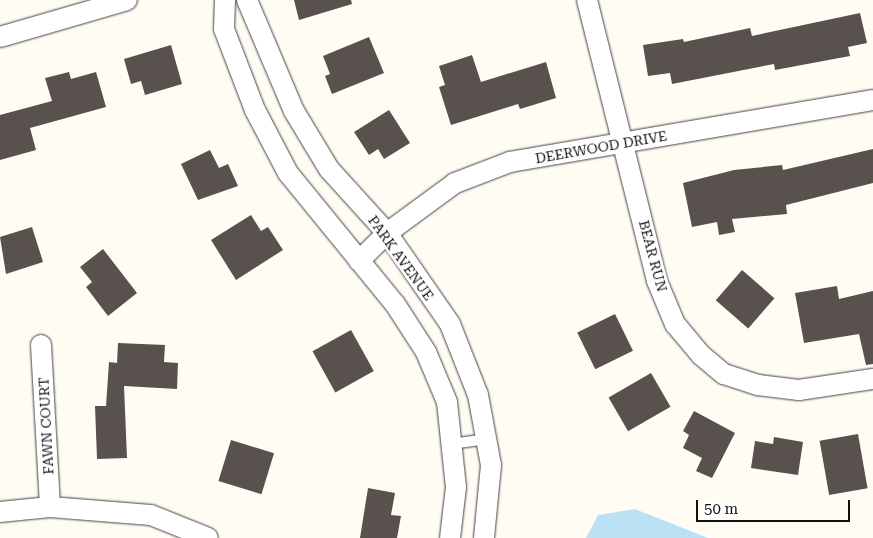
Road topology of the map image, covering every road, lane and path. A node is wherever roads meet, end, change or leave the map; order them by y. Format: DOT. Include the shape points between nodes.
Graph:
graph roads {
  1 [pos="127,0"];
  2 [pos="225,0"];
  3 [pos="247,0"];
  4 [pos="587,0"];
  5 [pos="0,37"];
  6 [pos="873,100"];
  7 [pos="624,143"];
  8 [pos="387,233"];
  9 [pos="358,261"];
  10 [pos="41,345"];
  11 [pos="873,379"];
  12 [pos="486,439"];
  13 [pos="451,444"];
  14 [pos="50,507"];
  15 [pos="0,512"];
  16 [pos="208,538"];
  17 [pos="450,538"];
  18 [pos="484,538"];
  1 -- 5 [label="street"];
  2 -- 9 [label="street" via="224,28 255,110 288,173"];
  3 -- 8 [label="street, PARK AVENUE" via="294,111 329,170"];
  4 -- 7 [label="street, BEAR RUN"];
  6 -- 7 [label="street, DEERWOOD DRIVE"];
  7 -- 8 [label="street, DEERWOOD DRIVE" via="510,162 455,183"];
  7 -- 11 [label="street, BEAR RUN" via="657,281 675,324 701,355 724,374 758,385 799,390"];
  8 -- 9 [label="street, DEERWOOD DRIVE"];
  8 -- 12 [label="street, PARK AVENUE" via="450,324 478,395"];
  9 -- 13 [label="street" via="394,304 426,352 447,402"];
  10 -- 14 [label="street, FAWN COURT"];
  12 -- 13 [label="lane"];
  12 -- 18 [label="street, PARK AVENUE" via="491,465"];
  13 -- 17 [label="street" via="456,487"];
  14 -- 15 [label="street"];
  14 -- 16 [label="street" via="151,515"];
}
